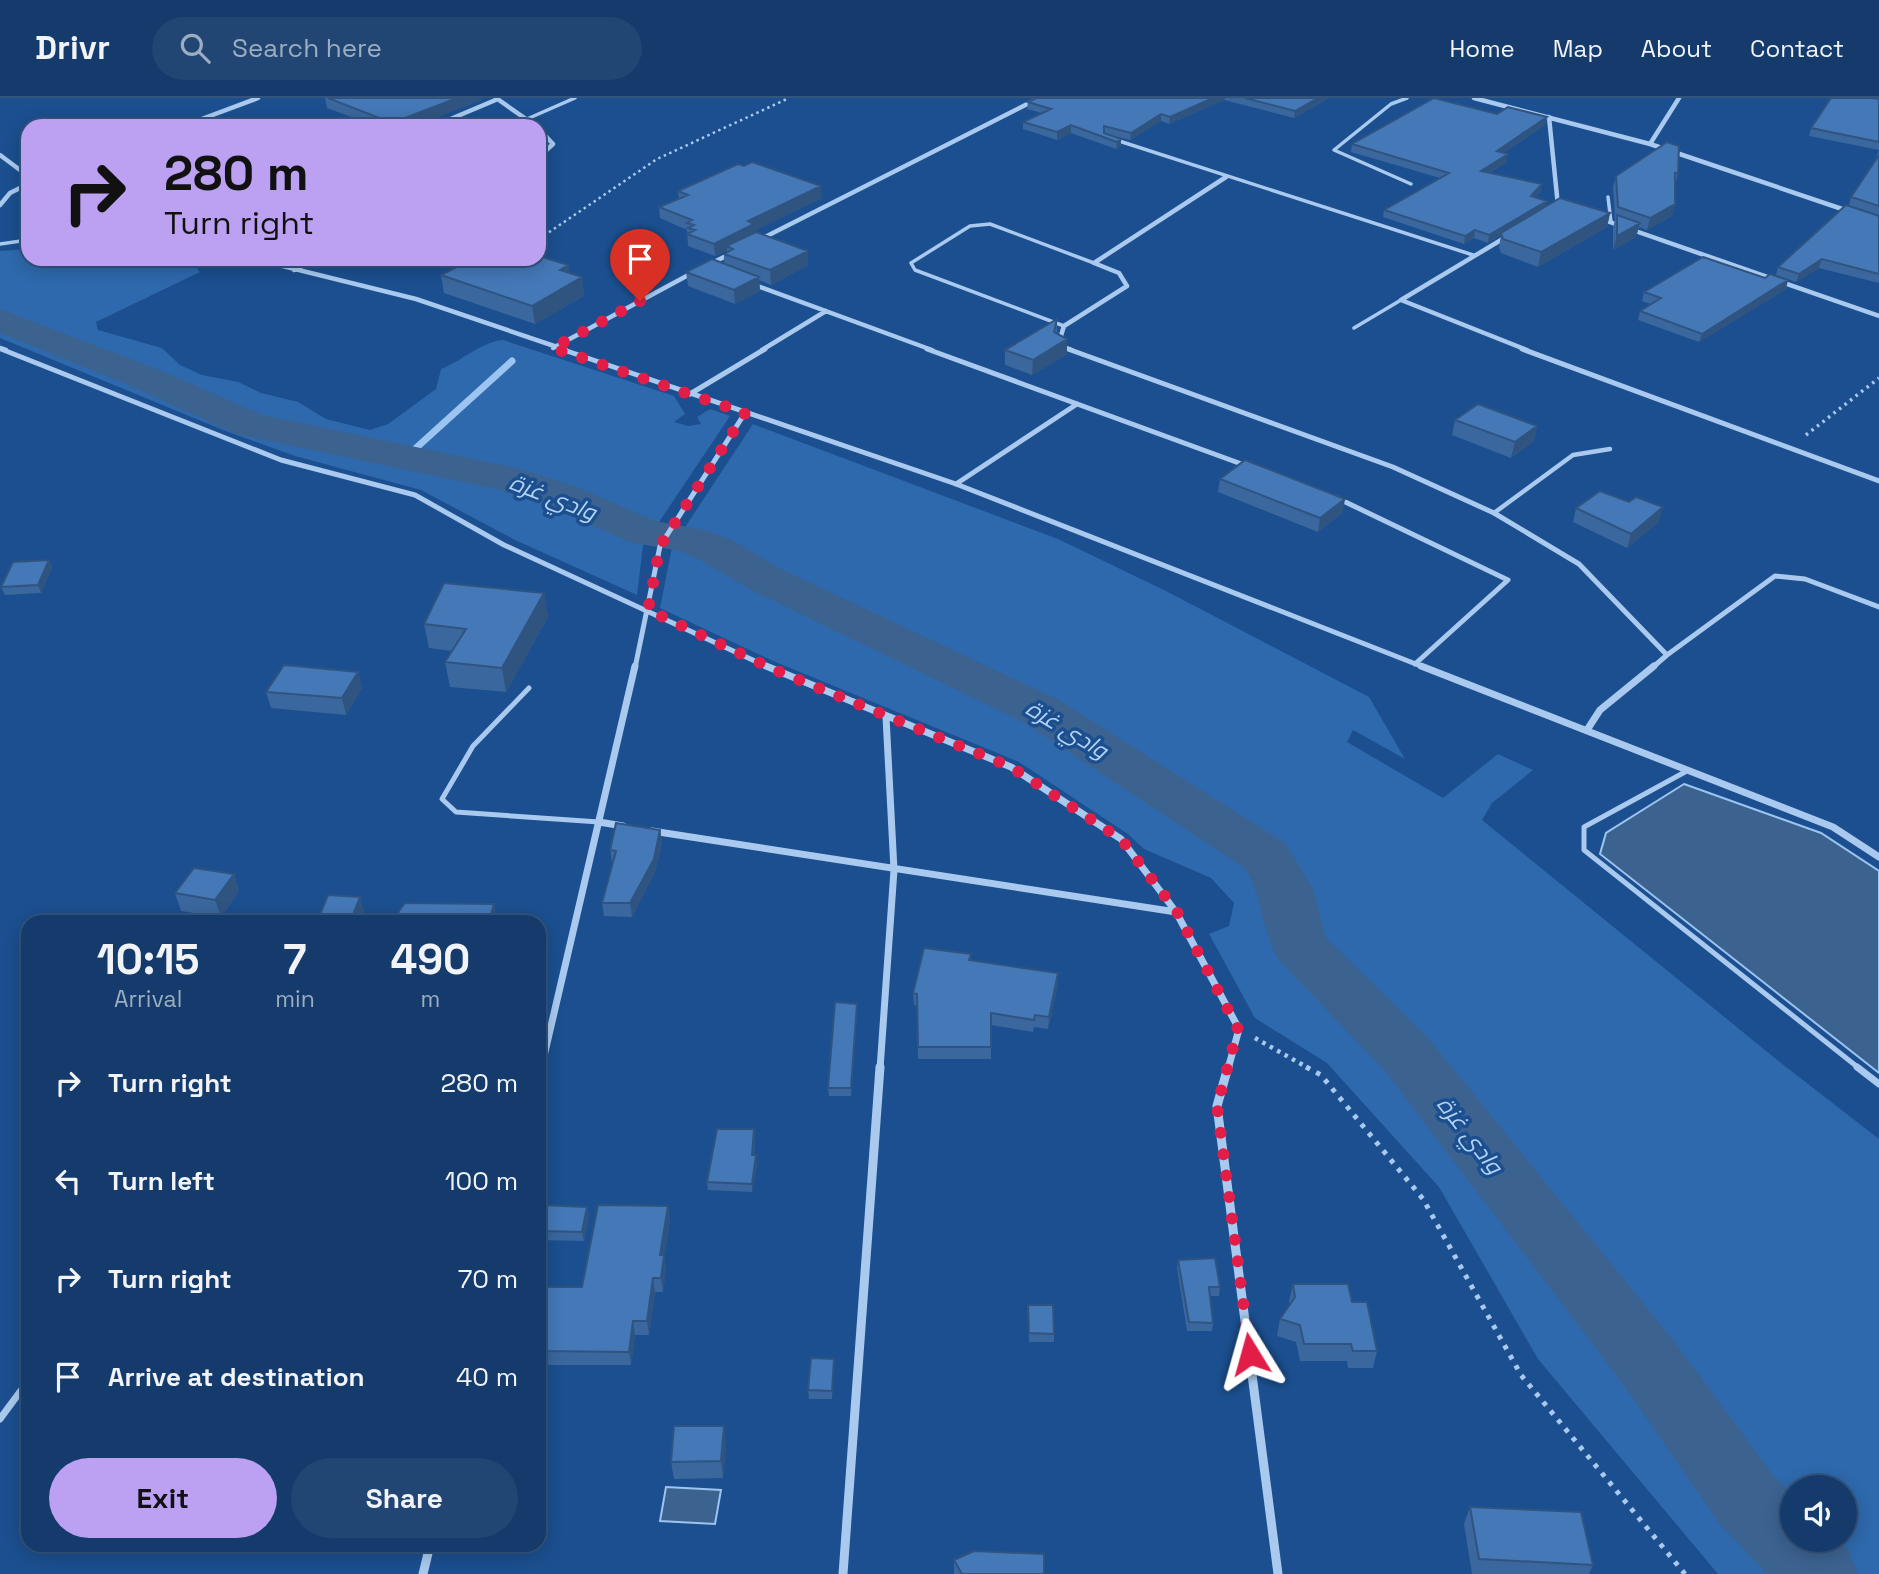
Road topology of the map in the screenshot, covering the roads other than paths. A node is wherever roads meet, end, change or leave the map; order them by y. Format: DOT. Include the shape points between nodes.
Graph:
graph roads {
  1 [pos="258,98"];
  2 [pos="575,98"];
  3 [pos="1039,98"];
  4 [pos="1407,98"];
  5 [pos="1474,98"];
  6 [pos="1679,98"];
  7 [pos="497,99"];
  8 [pos="1549,117"];
  9 [pos="202,119"];
  10 [pos="450,119"];
  11 [pos="527,119"];
  12 [pos="546,137"];
  13 [pos="1106,137"];
  14 [pos="1650,144"];
  15 [pos="546,153"];
  16 [pos="0,155"];
  17 [pos="21,171"];
  18 [pos="1226,177"];
  19 [pos="1411,184"];
  20 [pos="21,188"];
  21 [pos="1608,197"];
  22 [pos="0,205"];
  23 [pos="1549,212"];
  24 [pos="1854,213"];
  25 [pos="1598,218"];
  26 [pos="1611,222"];
  27 [pos="1515,232"];
  28 [pos="21,241"];
  29 [pos="754,242"];
  30 [pos="0,244"];
  31 [pos="741,248"];
  32 [pos="1473,255"];
  33 [pos="1094,262"];
  34 [pos="279,266"];
  35 [pos="302,266"];
  36 [pos="706,266"];
  37 [pos="293,270"];
  38 [pos="718,271"];
  39 [pos="742,280"];
  40 [pos="1401,300"];
  41 [pos="826,311"];
  42 [pos="1879,316"];
  43 [pos="1064,326"];
  44 [pos="1354,328"];
  45 [pos="0,348"];
  46 [pos="553,348"];
  47 [pos="690,394"];
  48 [pos="1077,404"];
  49 [pos="745,413"];
  50 [pos="1610,449"];
  51 [pos="1254,468"];
  52 [pos="1879,481"];
  53 [pos="956,484"];
  54 [pos="1329,495"];
  55 [pos="1494,513"];
  56 [pos="1879,607"];
  57 [pos="648,610"];
  58 [pos="1667,655"];
  59 [pos="1415,664"];
  60 [pos="529,688"];
  61 [pos="886,717"];
  62 [pos="1587,730"];
  63 [pos="1685,772"];
  64 [pos="599,822"];
  65 [pos="1879,857"];
  66 [pos="894,870"];
  67 [pos="1177,912"];
  68 [pos="546,1049"];
  69 [pos="1879,1084"];
  70 [pos="21,1390"];
  71 [pos="0,1419"];
  72 [pos="428,1552"];
  73 [pos="423,1574"];
  74 [pos="844,1574"];
  75 [pos="1278,1574"];
  1 -- 9 [label="street"];
  2 -- 11 [label="lane"];
  3 -- 29 [label="street"];
  4 -- 19 [label="lane" via="1391,104 1334,150"];
  5 -- 8 [label="street"];
  6 -- 14 [label="street"];
  7 -- 10 [label="street"];
  7 -- 11 [label="street"];
  8 -- 14 [label="street"];
  8 -- 23 [label="street" via="1560,205"];
  12 -- 15 [label="street" via="553,144"];
  13 -- 18 [label="lane"];
  14 -- 24 [label="street"];
  16 -- 17 [label="street"];
  18 -- 32 [label="lane"];
  18 -- 33 [label="street"];
  20 -- 22 [label="street"];
  21 -- 26 [label="lane"];
  25 -- 26 [label="street"];
  26 -- 42 [label="street"];
  27 -- 32 [label="street"];
  28 -- 30 [label="lane"];
  31 -- 36 [label="street"];
  32 -- 40 [label="street"];
  33 -- 43 [label="street" via="1119,273 1127,286"];
  33 -- 43 [label="lane" via="990,224 970,226 911,263 915,270"];
  34 -- 37 [label="street"];
  35 -- 37 [label="street"];
  36 -- 38 [label="street"];
  36 -- 46 [label="street"];
  37 -- 46 [label="street" via="416,299"];
  39 -- 41 [label="street"];
  40 -- 44 [label="lane"];
  40 -- 52 [label="street"];
  41 -- 47 [label="street"];
  41 -- 48 [label="street"];
  43 -- 55 [label="street" via="1058,345 1393,467"];
  45 -- 57 [label="street" via="281,460 415,495 504,545"];
  46 -- 47 [label="street"];
  47 -- 49 [label="street"];
  48 -- 51 [label="street"];
  48 -- 53 [label="street"];
  49 -- 53 [label="street"];
  49 -- 57 [label="street" via="660,546"];
  50 -- 55 [label="lane" via="1573,455"];
  53 -- 59 [label="street"];
  54 -- 59 [label="street" via="1508,580"];
  55 -- 58 [label="street" via="1579,564"];
  56 -- 58 [label="street" via="1805,579 1774,576"];
  57 -- 61 [label="street"];
  57 -- 64 [label="street"];
  58 -- 62 [label="street" via="1600,710"];
  59 -- 62 [label="street"];
  60 -- 64 [label="lane" via="473,746 442,799 456,812"];
  61 -- 66 [label="street"];
  61 -- 67 [label="street" via="1011,767 1121,839"];
  62 -- 63 [label="street"];
  63 -- 65 [label="street" via="1833,827"];
  63 -- 69 [label="lane" via="1584,827 1584,850"];
  64 -- 66 [label="street"];
  64 -- 68 [label="street"];
  66 -- 67 [label="street"];
  66 -- 74 [label="street"];
  67 -- 75 [label="street" via="1238,1029 1217,1106"];
  70 -- 71 [label="lane"];
  72 -- 73 [label="street"];
}
